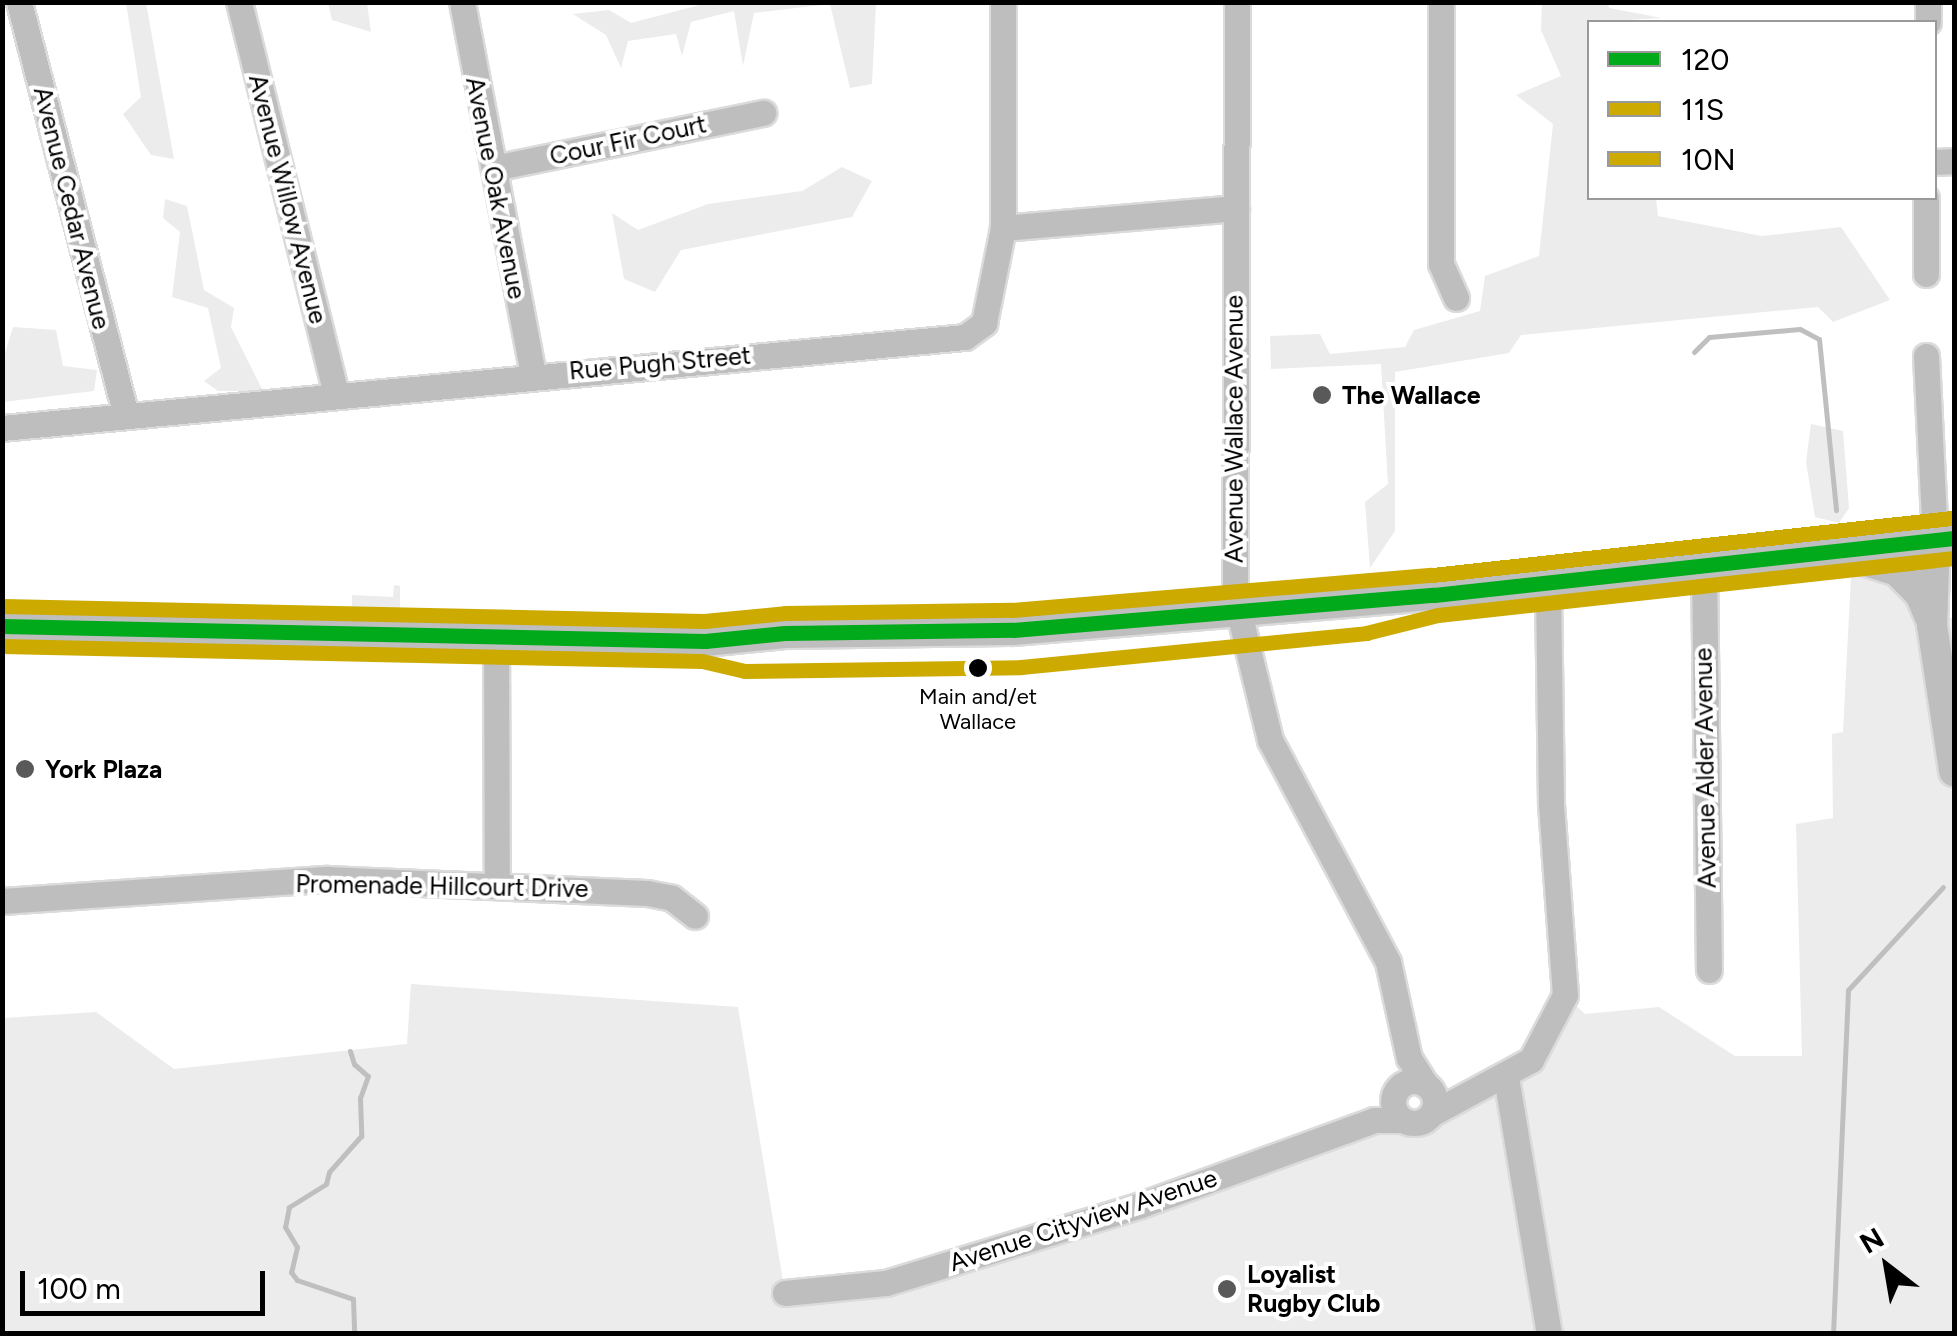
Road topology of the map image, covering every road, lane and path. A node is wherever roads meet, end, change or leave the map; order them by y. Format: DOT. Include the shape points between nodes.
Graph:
graph roads {
  1 [pos="19,2"];
  2 [pos="239,2"];
  3 [pos="462,2"];
  4 [pos="1003,2"];
  5 [pos="1237,2"];
  6 [pos="1442,2"];
  7 [pos="762,113"];
  8 [pos="494,168"];
  9 [pos="1926,200"];
  10 [pos="1236,208"];
  11 [pos="1004,228"];
  12 [pos="1926,274"];
  13 [pos="1456,298"];
  14 [pos="1926,356"];
  15 [pos="533,374"];
  16 [pos="336,394"];
  17 [pos="125,413"];
  18 [pos="2,428"];
  19 [pos="1945,539"];
  20 [pos="1829,552"];
  21 [pos="1704,566"];
  22 [pos="1548,583"];
  23 [pos="1954,599"];
  24 [pos="1240,618"];
  25 [pos="1932,625"];
  26 [pos="2,626"];
  27 [pos="496,637"];
  28 [pos="1954,772"];
  29 [pos="497,884"];
  30 [pos="2,901"];
  31 [pos="695,916"];
  32 [pos="1710,970"];
  33 [pos="1506,1078"];
  34 [pos="1420,1098"];
  35 [pos="785,1293"];
  36 [pos="1548,1334"];
  1 -- 17 [label="street, Avenue Cedar Avenue"];
  2 -- 16 [label="street, Avenue Willow Avenue"];
  3 -- 8 [label="street, Avenue Oak Avenue"];
  4 -- 11 [label="street, Rue Pugh Street"];
  5 -- 10 [label="street, Avenue Wallace Avenue"];
  6 -- 13 [label="street" via="1441,264"];
  7 -- 8 [label="street, Cour Fir Court"];
  8 -- 15 [label="street, Avenue Oak Avenue"];
  9 -- 12 [label="street"];
  10 -- 11 [label="street"];
  10 -- 24 [label="street, Avenue Wallace Avenue"];
  11 -- 15 [label="street, Rue Pugh Street" via="986,317 970,335"];
  14 -- 19 [label="street"];
  15 -- 16 [label="street, Rue Pugh Street"];
  16 -- 17 [label="street, Rue Pugh Street"];
  17 -- 18 [label="street, Rue Pugh Street"];
  19 -- 20 [label="main road"];
  19 -- 23 [label="main road"];
  19 -- 25 [label="main road"];
  20 -- 21 [label="main road"];
  20 -- 25 [label="main road" via="1897,571 1920,594"];
  21 -- 22 [label="main road"];
  21 -- 32 [label="street, Avenue Alder Avenue"];
  22 -- 24 [label="main road"];
  22 -- 33 [label="street, Avenue Cityview Avenue" via="1551,803 1565,995 1531,1060"];
  24 -- 27 [label="main road" via="1006,647 745,651 705,641"];
  24 -- 34 [label="street, Avenue Wallace Avenue" via="1270,740 1396,981"];
  25 -- 28 [label="main road"];
  26 -- 27 [label="main road"];
  27 -- 29 [label="street"];
  29 -- 30 [label="street, Promenade Hillcourt Drive" via="327,879"];
  29 -- 31 [label="street, Promenade Hillcourt Drive" via="648,893 672,898"];
  33 -- 34 [label="street, Avenue Cityview Avenue"];
  33 -- 36 [label="street"];
  34 -- 35 [label="street, Avenue Cityview Avenue" via="1138,1206 886,1283"];
}
